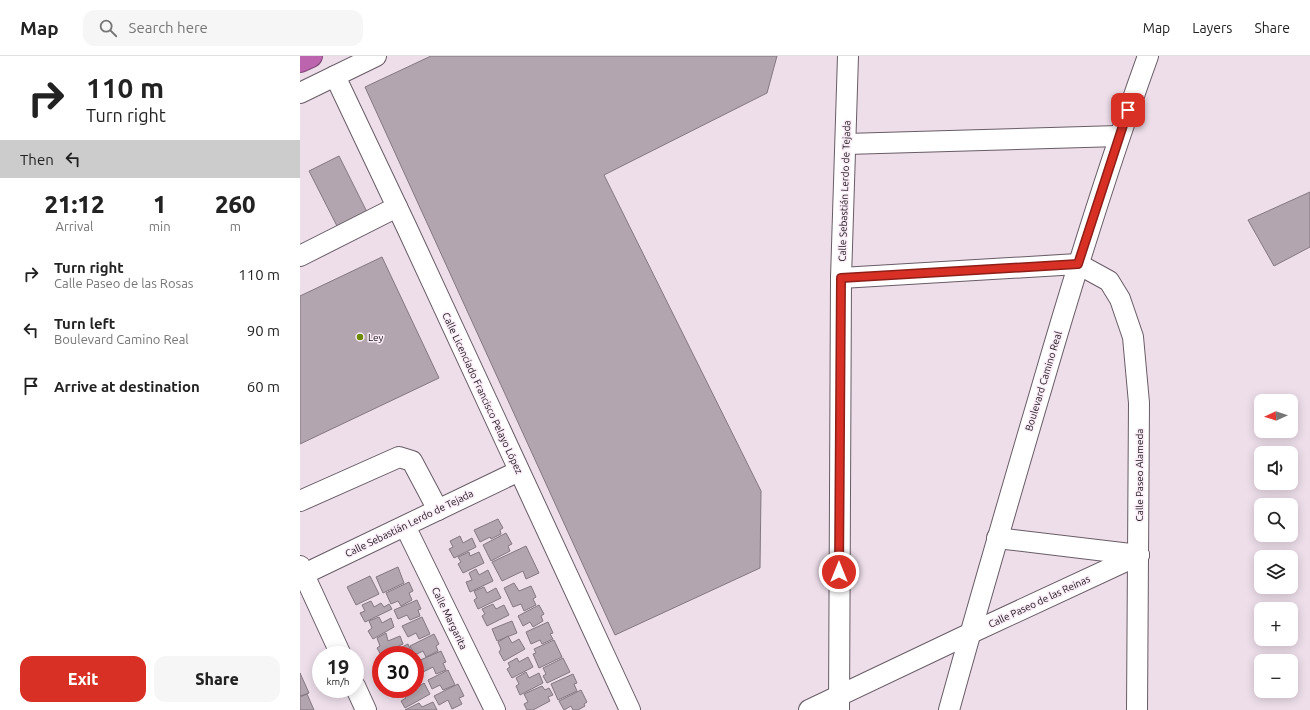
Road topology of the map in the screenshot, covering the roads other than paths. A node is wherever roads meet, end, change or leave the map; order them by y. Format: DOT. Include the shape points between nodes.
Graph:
graph roads {
  1 [pos="311,56"];
  2 [pos="376,56"];
  3 [pos="848,56"];
  4 [pos="1148,56"];
  5 [pos="300,61"];
  6 [pos="335,76"];
  7 [pos="300,92"];
  8 [pos="1119,136"];
  9 [pos="846,144"];
  10 [pos="397,207"];
  11 [pos="301,252"];
  12 [pos="1078,264"];
  13 [pos="841,278"];
  14 [pos="519,471"];
  15 [pos="300,500"];
  16 [pos="438,510"];
  17 [pos="405,526"];
  18 [pos="997,538"];
  19 [pos="1139,555"];
  20 [pos="301,572"];
  21 [pos="971,633"];
  22 [pos="337,646"];
  23 [pos="360,698"];
  24 [pos="842,705"];
  25 [pos="1132,708"];
  26 [pos="366,710"];
  27 [pos="495,710"];
  28 [pos="630,710"];
  29 [pos="809,710"];
  30 [pos="949,710"];
  1 -- 5 [label="highway"];
  2 -- 6 [label="street"];
  3 -- 9 [label="street, Calle Sebastián Lerdo de Tejada"];
  4 -- 8 [label="street, Boulevard Camino Real"];
  6 -- 7 [label="street"];
  6 -- 10 [label="street, Calle Licenciado Francisco Pelayo López"];
  8 -- 9 [label="street"];
  8 -- 12 [label="street, Boulevard Camino Real"];
  9 -- 13 [label="street, Calle Sebastián Lerdo de Tejada"];
  10 -- 11 [label="street"];
  10 -- 14 [label="street, Calle Licenciado Francisco Pelayo López"];
  12 -- 13 [label="street"];
  12 -- 18 [label="street, Boulevard Camino Real"];
  12 -- 19 [label="street, Calle Paseo Alameda" via="1109,280 1120,299 1133,337 1139,403"];
  13 -- 24 [label="street, Calle Sebastián Lerdo de Tejada"];
  14 -- 16 [label="street, Calle Sebastián Lerdo de Tejada"];
  14 -- 28 [label="street, Calle Licenciado Francisco Pelayo López"];
  15 -- 16 [label="street" via="399,457 412,461"];
  16 -- 17 [label="street, Calle Sebastián Lerdo de Tejada"];
  17 -- 20 [label="street, Calle Sebastián Lerdo de Tejada"];
  17 -- 27 [label="street, Calle Margarita"];
  18 -- 19 [label="street"];
  18 -- 21 [label="street, Boulevard Camino Real"];
  19 -- 21 [label="street, Calle Paseo de las Reinas"];
  19 -- 25 [label="street, Calle Paseo Alameda"];
  20 -- 22 [label="street"];
  21 -- 24 [label="street, Calle Paseo de las Reinas"];
  21 -- 30 [label="street, Boulevard Camino Real"];
  23 -- 26 [label="street"];
  24 -- 29 [label="street, Calle Paseo de las Reinas"];
}
